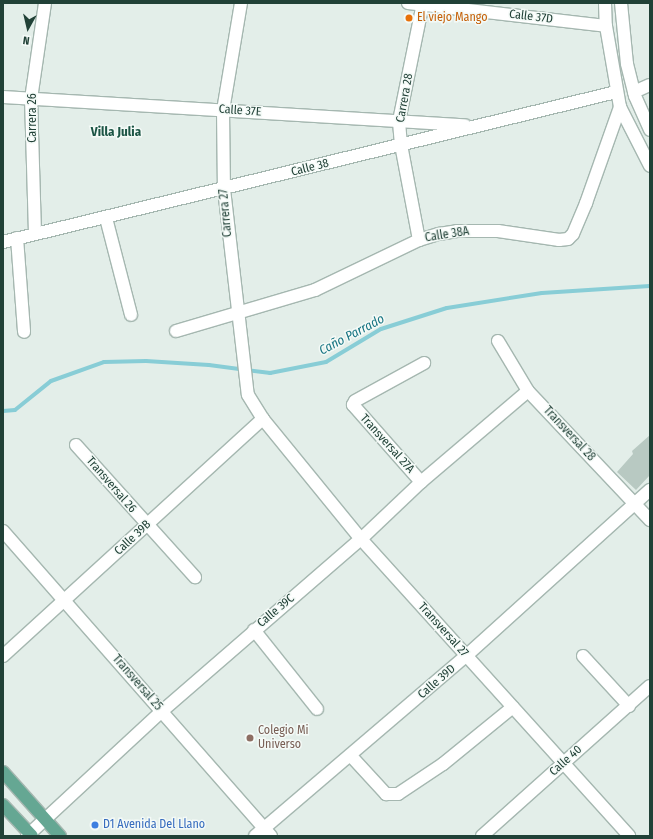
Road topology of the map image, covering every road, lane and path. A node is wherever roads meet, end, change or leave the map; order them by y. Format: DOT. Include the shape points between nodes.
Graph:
graph roads {
  1 [pos="46,3"];
  2 [pos="241,3"];
  3 [pos="408,3"];
  4 [pos="605,3"];
  5 [pos="621,3"];
  6 [pos="423,4"];
  7 [pos="606,26"];
  8 [pos="650,85"];
  9 [pos="616,92"];
  10 [pos="634,92"];
  11 [pos="3,97"];
  12 [pos="31,99"];
  13 [pos="620,107"];
  14 [pos="223,110"];
  15 [pos="399,121"];
  16 [pos="477,126"];
  17 [pos="650,130"];
  18 [pos="400,145"];
  19 [pos="650,166"];
  20 [pos="224,189"];
  21 [pos="106,218"];
  22 [pos="35,233"];
  23 [pos="17,238"];
  24 [pos="419,240"];
  25 [pos="3,242"];
  26 [pos="236,312"];
  27 [pos="131,315"];
  28 [pos="176,331"];
  29 [pos="24,332"];
  30 [pos="498,341"];
  31 [pos="424,363"];
  32 [pos="528,391"];
  33 [pos="263,420"];
  34 [pos="76,445"];
  35 [pos="421,482"];
  36 [pos="650,490"];
  37 [pos="634,504"];
  38 [pos="650,520"];
  39 [pos="146,525"];
  40 [pos="3,531"];
  41 [pos="361,539"];
  42 [pos="195,577"];
  43 [pos="66,600"];
  44 [pos="254,630"];
  45 [pos="3,656"];
  46 [pos="466,656"];
  47 [pos="583,656"];
  48 [pos="650,686"];
  49 [pos="629,706"];
  50 [pos="513,707"];
  51 [pos="317,710"];
  52 [pos="161,712"];
  53 [pos="351,756"];
  54 [pos="562,764"];
  55 [pos="3,772"];
  56 [pos="3,805"];
  57 [pos="46,820"];
  58 [pos="263,833"];
  59 [pos="30,835"];
  60 [pos="60,836"];
  61 [pos="482,836"];
  62 [pos="629,836"];
  1 -- 12 [label="street, Carrera 26"];
  2 -- 14 [label="street, Carrera 27"];
  3 -- 6 [label="street, Calle 37D"];
  4 -- 7 [label="street"];
  5 -- 10 [label="street" via="623,46"];
  6 -- 7 [label="street, Calle 37D"];
  6 -- 15 [label="street, Carrera 28"];
  7 -- 9 [label="street"];
  8 -- 10 [label="street"];
  9 -- 13 [label="street"];
  9 -- 16 [label="street, Calle 38"];
  10 -- 17 [label="street"];
  11 -- 12 [label="street, Calle 37E"];
  12 -- 14 [label="street, Calle 37E"];
  12 -- 22 [label="street, Carrera 26"];
  13 -- 19 [label="street"];
  13 -- 24 [label="street, Calle 38A" via="586,203 573,234 568,239 558,240 518,233 457,231"];
  14 -- 15 [label="street, Calle 37E"];
  14 -- 20 [label="street, Carrera 27"];
  15 -- 16 [label="street, Calle 37E"];
  15 -- 18 [label="street, Carrera 28"];
  16 -- 18 [label="street, Calle 38"];
  18 -- 20 [label="street, Calle 38"];
  18 -- 24 [label="street, Carrera 28"];
  20 -- 21 [label="street, Calle 38"];
  20 -- 26 [label="street, Carrera 27"];
  21 -- 22 [label="street, Calle 38"];
  21 -- 27 [label="street"];
  22 -- 23 [label="street, Calle 38"];
  23 -- 25 [label="street, Calle 38"];
  23 -- 29 [label="street"];
  24 -- 26 [label="street, Calle 38A" via="315,290"];
  26 -- 28 [label="street, Calle 38A"];
  26 -- 33 [label="street, Carrera 27" via="248,395"];
  30 -- 32 [label="street, Transversal 28"];
  31 -- 35 [label="street, Transversal 27A" via="355,401 353,407"];
  32 -- 35 [label="street, Calle 39C"];
  32 -- 37 [label="street, Transversal 28"];
  33 -- 39 [label="street, Calle 39B"];
  33 -- 41 [label="street, Transversal 27"];
  34 -- 39 [label="street, Transversal 26"];
  35 -- 41 [label="street, Calle 39C"];
  36 -- 37 [label="street, Calle 39D"];
  37 -- 38 [label="street, Transversal 28"];
  37 -- 46 [label="street, Calle 39D"];
  39 -- 42 [label="street, Transversal 26"];
  39 -- 43 [label="street, Calle 39B"];
  40 -- 43 [label="street, Transversal 25"];
  41 -- 44 [label="street, Calle 39C"];
  41 -- 46 [label="street, Transversal 27"];
  43 -- 45 [label="street, Calle 39B"];
  43 -- 52 [label="street, Transversal 25"];
  44 -- 51 [label="street"];
  44 -- 52 [label="street, Calle 39C"];
  46 -- 50 [label="street, Transversal 27"];
  46 -- 53 [label="street, Calle 39D"];
  47 -- 49 [label="street"];
  48 -- 49 [label="street, Calle 40"];
  49 -- 54 [label="street, Calle 40"];
  50 -- 53 [label="street" via="443,764 398,794 386,794"];
  50 -- 54 [label="street, Transversal 27"];
  52 -- 57 [label="street, Calle 39C"];
  52 -- 58 [label="street, Transversal 25"];
  53 -- 58 [label="street, Calle 39D"];
  54 -- 61 [label="street, Calle 40"];
  54 -- 62 [label="street, Transversal 27"];
  55 -- 57 [label="main road"];
  56 -- 59 [label="main road"];
  57 -- 59 [label="street, Calle 39C"];
  57 -- 60 [label="main road"];
}
